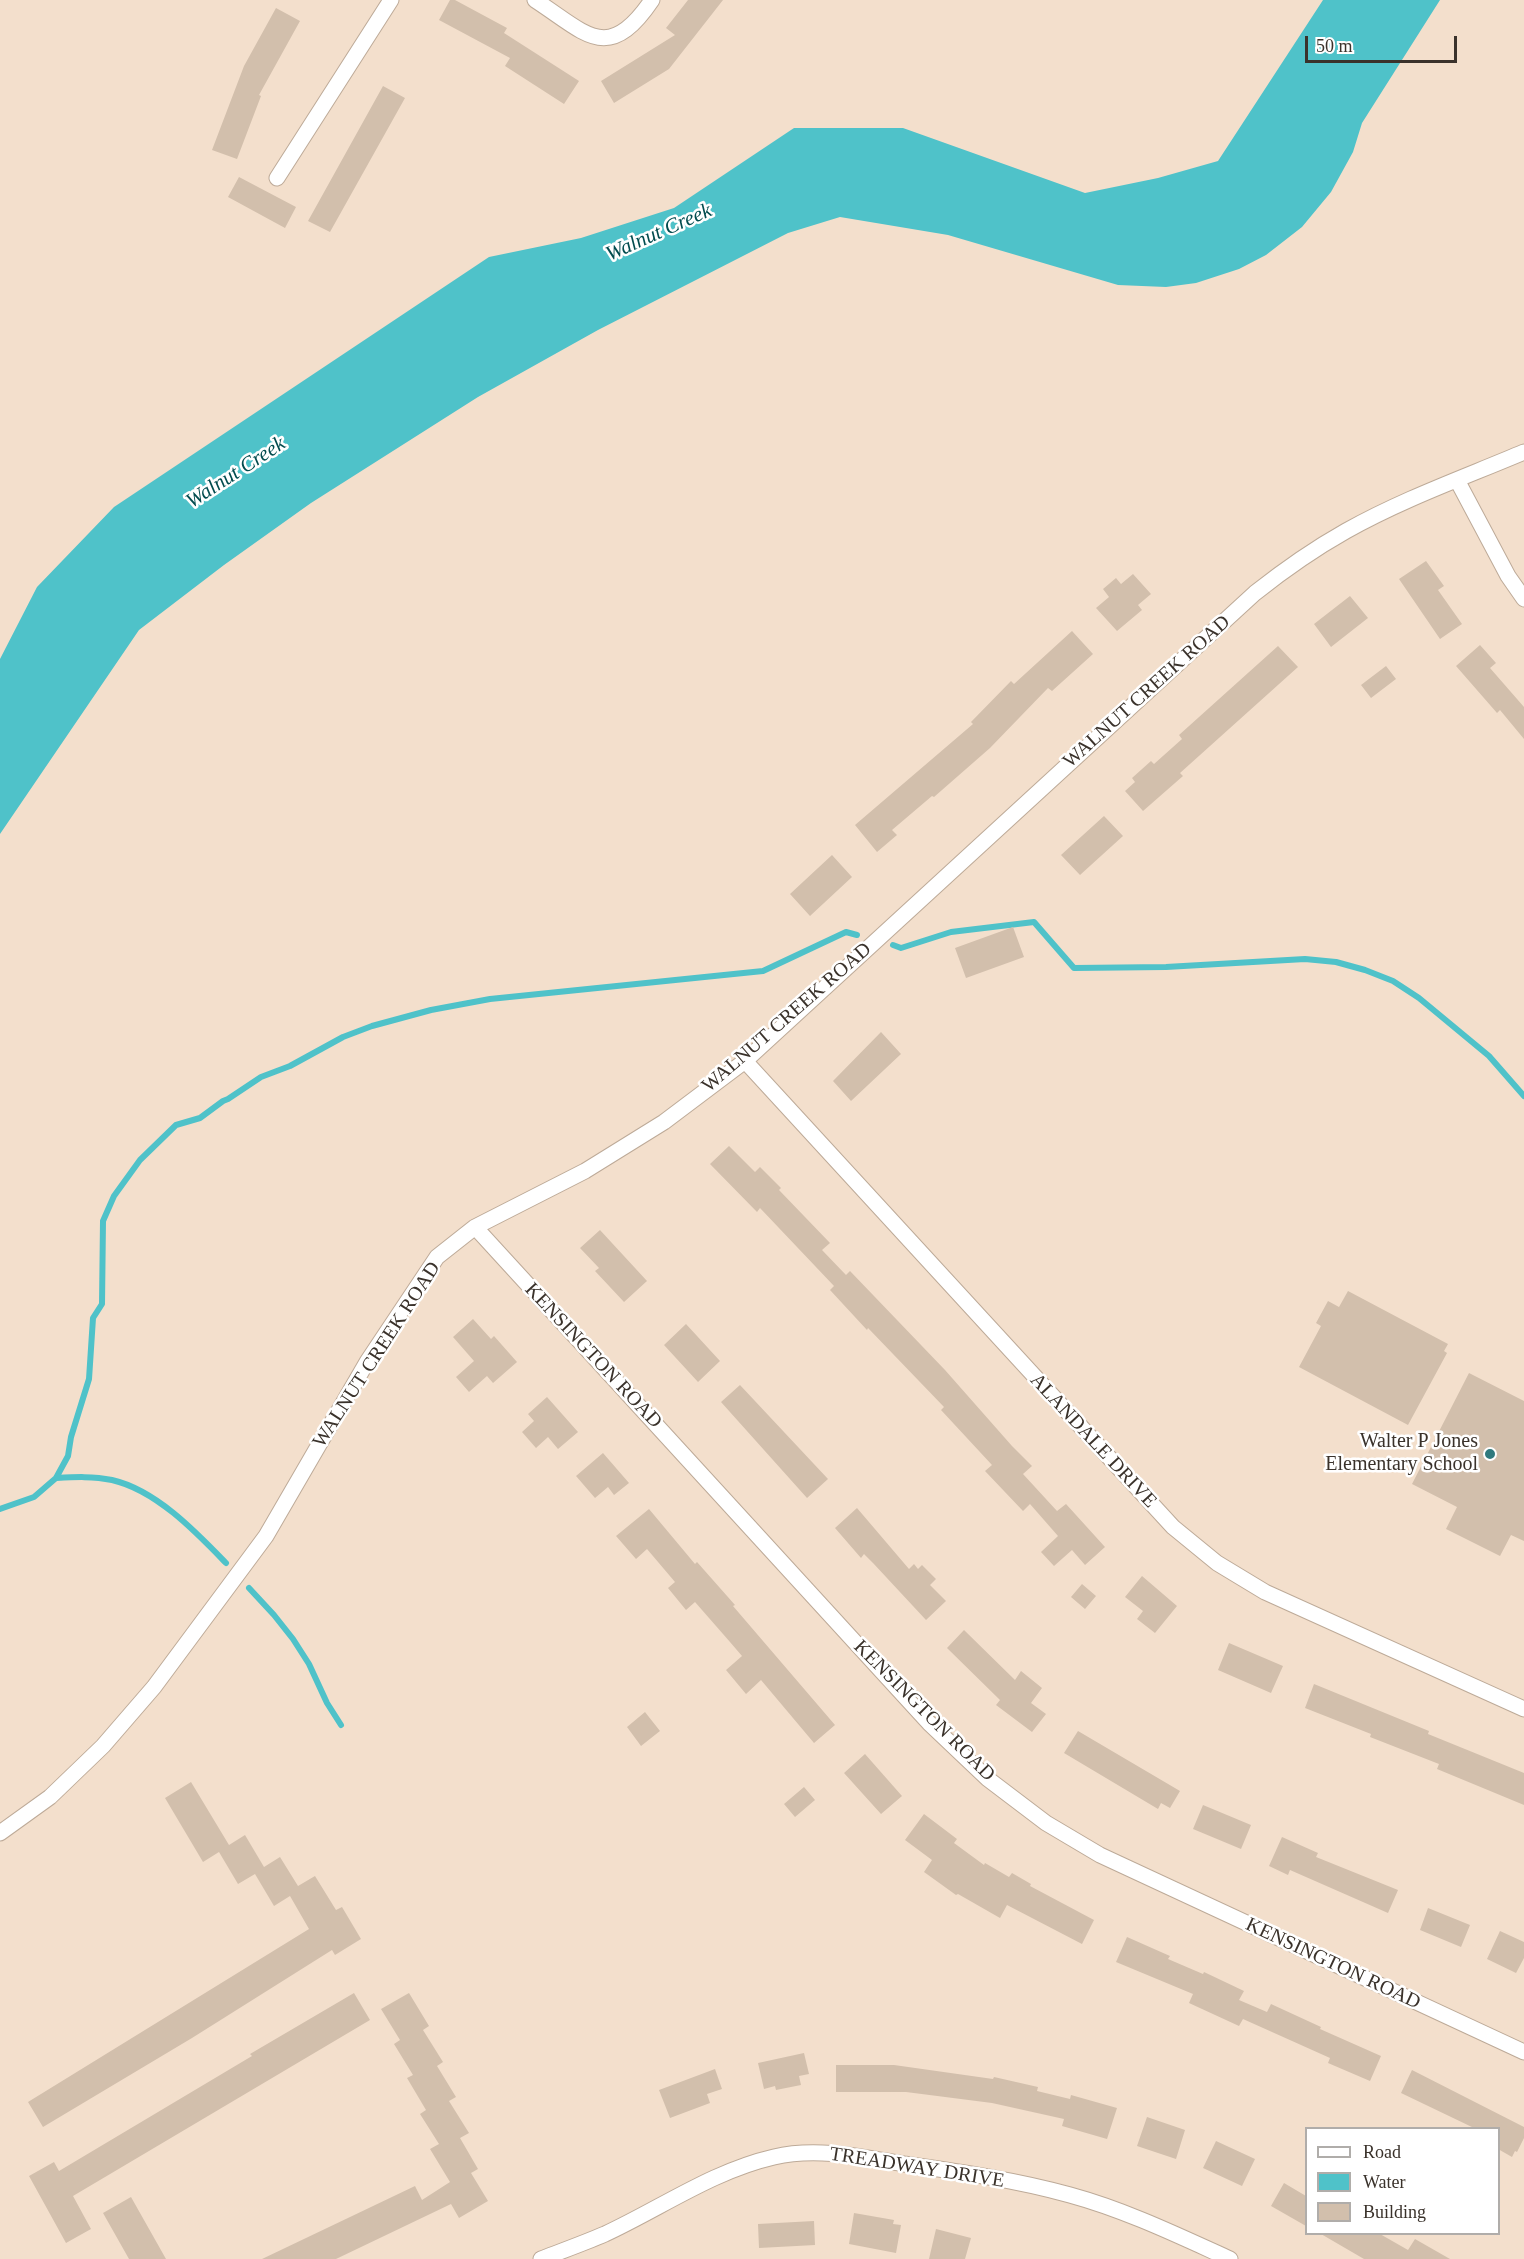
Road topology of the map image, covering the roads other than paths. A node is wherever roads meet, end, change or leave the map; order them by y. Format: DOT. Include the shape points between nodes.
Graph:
graph roads {
  1 [pos="391,0"];
  2 [pos="535,0"];
  3 [pos="652,0"];
  4 [pos="277,178"];
  5 [pos="1524,452"];
  6 [pos="1457,480"];
  7 [pos="1524,599"];
  8 [pos="745,1061"];
  9 [pos="475,1227"];
  10 [pos="1524,1709"];
  11 [pos="0,1833"];
  12 [pos="1524,2052"];
  13 [pos="541,2259"];
  14 [pos="1230,2259"];
  1 -- 4 [label="street"];
  2 -- 3 [label="street" via="596,38 613,38 627,31"];
  5 -- 6 [label="street, WALNUT CREEK ROAD"];
  6 -- 7 [label="street"];
  6 -- 8 [label="street, WALNUT CREEK ROAD" via="1348,530 1298,560 1255,593"];
  8 -- 9 [label="street, WALNUT CREEK ROAD" via="663,1122 595,1165"];
  8 -- 10 [label="street, ALANDALE DRIVE" via="1173,1527 1217,1563 1265,1592"];
  9 -- 11 [label="street, WALNUT CREEK ROAD" via="437,1257 368,1362 266,1536 154,1687 103,1746 58,1789"];
  9 -- 12 [label="street, KENSINGTON ROAD" via="921,1714 988,1779 1046,1823 1100,1855"];
  13 -- 14 [label="street, TREADWAY DRIVE" via="605,2234 716,2176 776,2156 813,2153 974,2175 1069,2195 1151,2223"];
}
